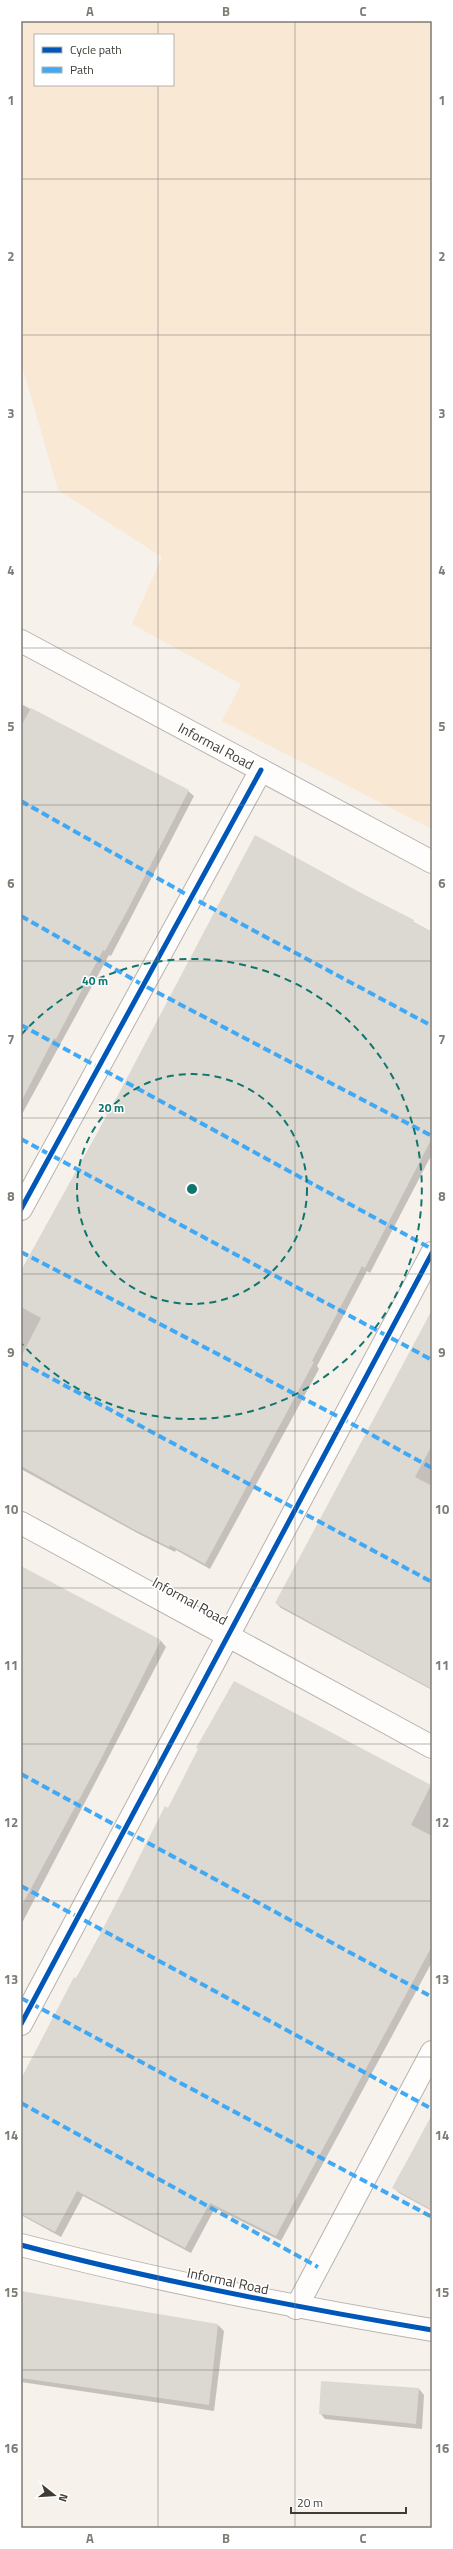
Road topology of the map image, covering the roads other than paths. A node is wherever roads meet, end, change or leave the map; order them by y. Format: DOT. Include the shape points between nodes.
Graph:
graph roads {
  1 [pos="21,641"];
  2 [pos="261,770"];
  3 [pos="432,862"];
  4 [pos="21,1208"];
  5 [pos="432,1253"];
  6 [pos="21,1523"];
  7 [pos="228,1636"];
  8 [pos="432,1747"];
  9 [pos="21,2024"];
  10 [pos="432,2052"];
  11 [pos="21,2245"];
  12 [pos="296,2308"];
  13 [pos="432,2330"];
  1 -- 2 [label="street, Informal Road"];
  2 -- 3 [label="street, Informal Road"];
  2 -- 4 [label="street"];
  5 -- 7 [label="street"];
  6 -- 7 [label="street, Informal Road"];
  7 -- 8 [label="street, Informal Road"];
  7 -- 9 [label="street"];
  10 -- 12 [label="street"];
  11 -- 12 [label="street, Informal Road" via="117,2271"];
  12 -- 13 [label="street, Informal Road"];
}
